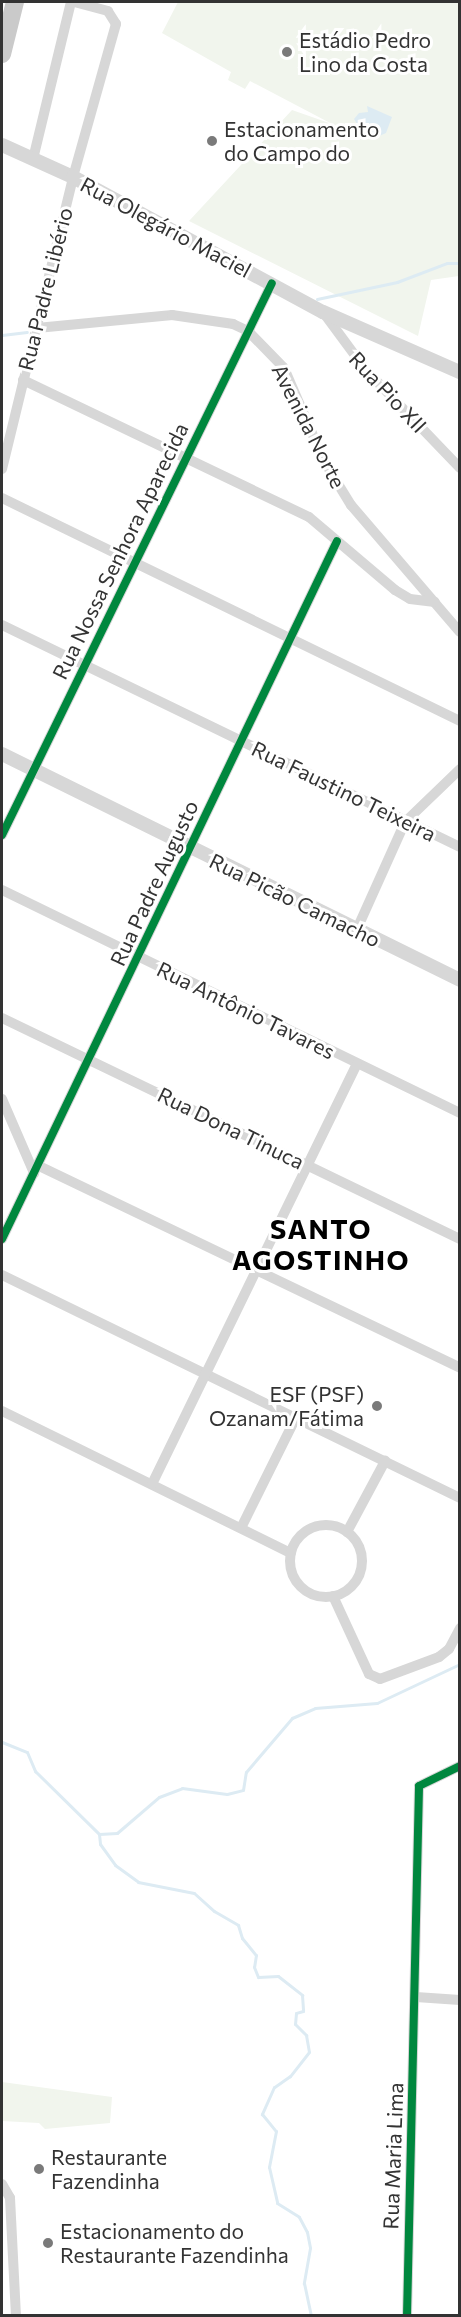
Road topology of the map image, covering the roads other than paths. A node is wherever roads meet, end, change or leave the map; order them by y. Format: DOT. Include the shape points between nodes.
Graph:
graph roads {
  1 [pos="15,2"];
  2 [pos="73,2"];
  3 [pos="2,54"];
  4 [pos="2,145"];
  5 [pos="33,159"];
  6 [pos="73,177"];
  7 [pos="272,283"];
  8 [pos="323,312"];
  9 [pos="37,328"];
  10 [pos="248,332"];
  11 [pos="459,372"];
  12 [pos="23,380"];
  13 [pos="187,456"];
  14 [pos="459,468"];
  15 [pos="2,469"];
  16 [pos="2,498"];
  17 [pos="337,541"];
  18 [pos="136,560"];
  19 [pos="435,602"];
  20 [pos="2,625"];
  21 [pos="459,632"];
  22 [pos="292,639"];
  23 [pos="84,664"];
  24 [pos="459,721"];
  25 [pos="240,741"];
  26 [pos="2,754"];
  27 [pos="459,769"];
  28 [pos="32,770"];
  29 [pos="405,822"];
  30 [pos="2,835"];
  31 [pos="459,847"];
  32 [pos="191,851"];
  33 [pos="2,890"];
  34 [pos="357,929"];
  35 [pos="140,957"];
  36 [pos="459,980"];
  37 [pos="2,1018"];
  38 [pos="89,1060"];
  39 [pos="357,1064"];
  40 [pos="2,1099"];
  41 [pos="459,1113"];
  42 [pos="308,1166"];
  43 [pos="35,1169"];
  44 [pos="2,1239"];
  45 [pos="459,1239"];
  46 [pos="258,1270"];
  47 [pos="2,1275"];
  48 [pos="459,1368"];
  49 [pos="206,1372"];
  50 [pos="2,1411"];
  51 [pos="296,1417"];
  52 [pos="385,1461"];
  53 [pos="152,1484"];
  54 [pos="459,1498"];
  55 [pos="241,1528"];
  56 [pos="347,1532"];
  57 [pos="291,1553"];
  58 [pos="333,1596"];
  59 [pos="459,1628"];
  60 [pos="459,1766"];
  61 [pos="416,1997"];
  62 [pos="459,2000"];
  63 [pos="2,2184"];
  64 [pos="16,2316"];
  65 [pos="407,2316"];
  1 -- 3 [label="main road"];
  2 -- 5 [label="street"];
  2 -- 6 [label="street, Rua Padre Libério" via="97,6 115,17 113,41"];
  4 -- 5 [label="street, Rua Olegário Maciel"];
  5 -- 6 [label="street, Rua Olegário Maciel"];
  6 -- 7 [label="street, Rua Olegário Maciel"];
  6 -- 9 [label="street, Rua Padre Libério"];
  7 -- 8 [label="street, Rua Olegário Maciel"];
  7 -- 10 [label="street, Rua Nossa Senhora Aparecida"];
  8 -- 11 [label="street, Rua Olegário Maciel"];
  8 -- 14 [label="street, Rua Pio XII" via="365,369"];
  9 -- 10 [label="street, Avenida Norte" via="172,315 216,321"];
  9 -- 12 [label="street, Rua Padre Libério"];
  10 -- 13 [label="street, Rua Nossa Senhora Aparecida"];
  10 -- 19 [label="street, Avenida Norte" via="284,368 324,461 351,505"];
  12 -- 13 [label="street"];
  12 -- 15 [label="street, Rua Padre Libério"];
  13 -- 17 [label="street" via="309,517"];
  13 -- 18 [label="street, Rua Nossa Senhora Aparecida"];
  16 -- 18 [label="street"];
  17 -- 19 [label="street" via="395,590 410,599"];
  17 -- 22 [label="street, Rua Padre Augusto"];
  18 -- 22 [label="street"];
  18 -- 23 [label="street, Rua Nossa Senhora Aparecida"];
  19 -- 21 [label="street, Avenida Norte"];
  20 -- 23 [label="street, Rua Faustino Teixeira"];
  22 -- 24 [label="street"];
  22 -- 25 [label="street, Rua Padre Augusto"];
  23 -- 25 [label="street, Rua Faustino Teixeira"];
  23 -- 28 [label="street, Rua Nossa Senhora Aparecida"];
  25 -- 29 [label="street, Rua Faustino Teixeira"];
  25 -- 32 [label="street, Rua Padre Augusto"];
  26 -- 28 [label="street, Rua Picão Camacho"];
  27 -- 29 [label="street"];
  28 -- 30 [label="street, Rua Nossa Senhora Aparecida"];
  28 -- 32 [label="street, Rua Picão Camacho"];
  29 -- 31 [label="street, Rua Faustino Teixeira"];
  29 -- 34 [label="street"];
  32 -- 34 [label="street, Rua Picão Camacho"];
  32 -- 35 [label="street, Rua Padre Augusto"];
  33 -- 35 [label="street, Rua Antônio Tavares"];
  34 -- 36 [label="street, Rua Picão Camacho"];
  35 -- 38 [label="street, Rua Padre Augusto"];
  35 -- 39 [label="street, Rua Antônio Tavares"];
  37 -- 38 [label="street, Rua Dona Tinuca"];
  38 -- 42 [label="street, Rua Dona Tinuca"];
  38 -- 43 [label="street, Rua Padre Augusto"];
  39 -- 41 [label="street, Rua Antônio Tavares"];
  39 -- 42 [label="street"];
  40 -- 43 [label="street"];
  42 -- 45 [label="street, Rua Dona Tinuca"];
  42 -- 46 [label="street"];
  43 -- 44 [label="street, Rua Padre Augusto"];
  43 -- 46 [label="street"];
  46 -- 48 [label="street"];
  46 -- 49 [label="street"];
  47 -- 49 [label="street"];
  49 -- 51 [label="street"];
  49 -- 53 [label="street"];
  50 -- 53 [label="street"];
  51 -- 52 [label="street"];
  51 -- 55 [label="street"];
  52 -- 54 [label="street"];
  52 -- 56 [label="street"];
  53 -- 55 [label="street"];
  55 -- 57 [label="street"];
  56 -- 57 [label="street" via="337,1526 313,1527 295,1542"];
  56 -- 58 [label="street" via="361,1551 360,1574 353,1584"];
  57 -- 58 [label="street" via="291,1570 300,1586 310,1593"];
  58 -- 59 [label="street" via="369,1674 380,1679 439,1657 449,1649"];
  60 -- 61 [label="street, Rua Maria Lima" via="419,1786"];
  61 -- 62 [label="street"];
  61 -- 65 [label="street, Rua Maria Lima"];
  63 -- 64 [label="street" via="10,2198"];
}
